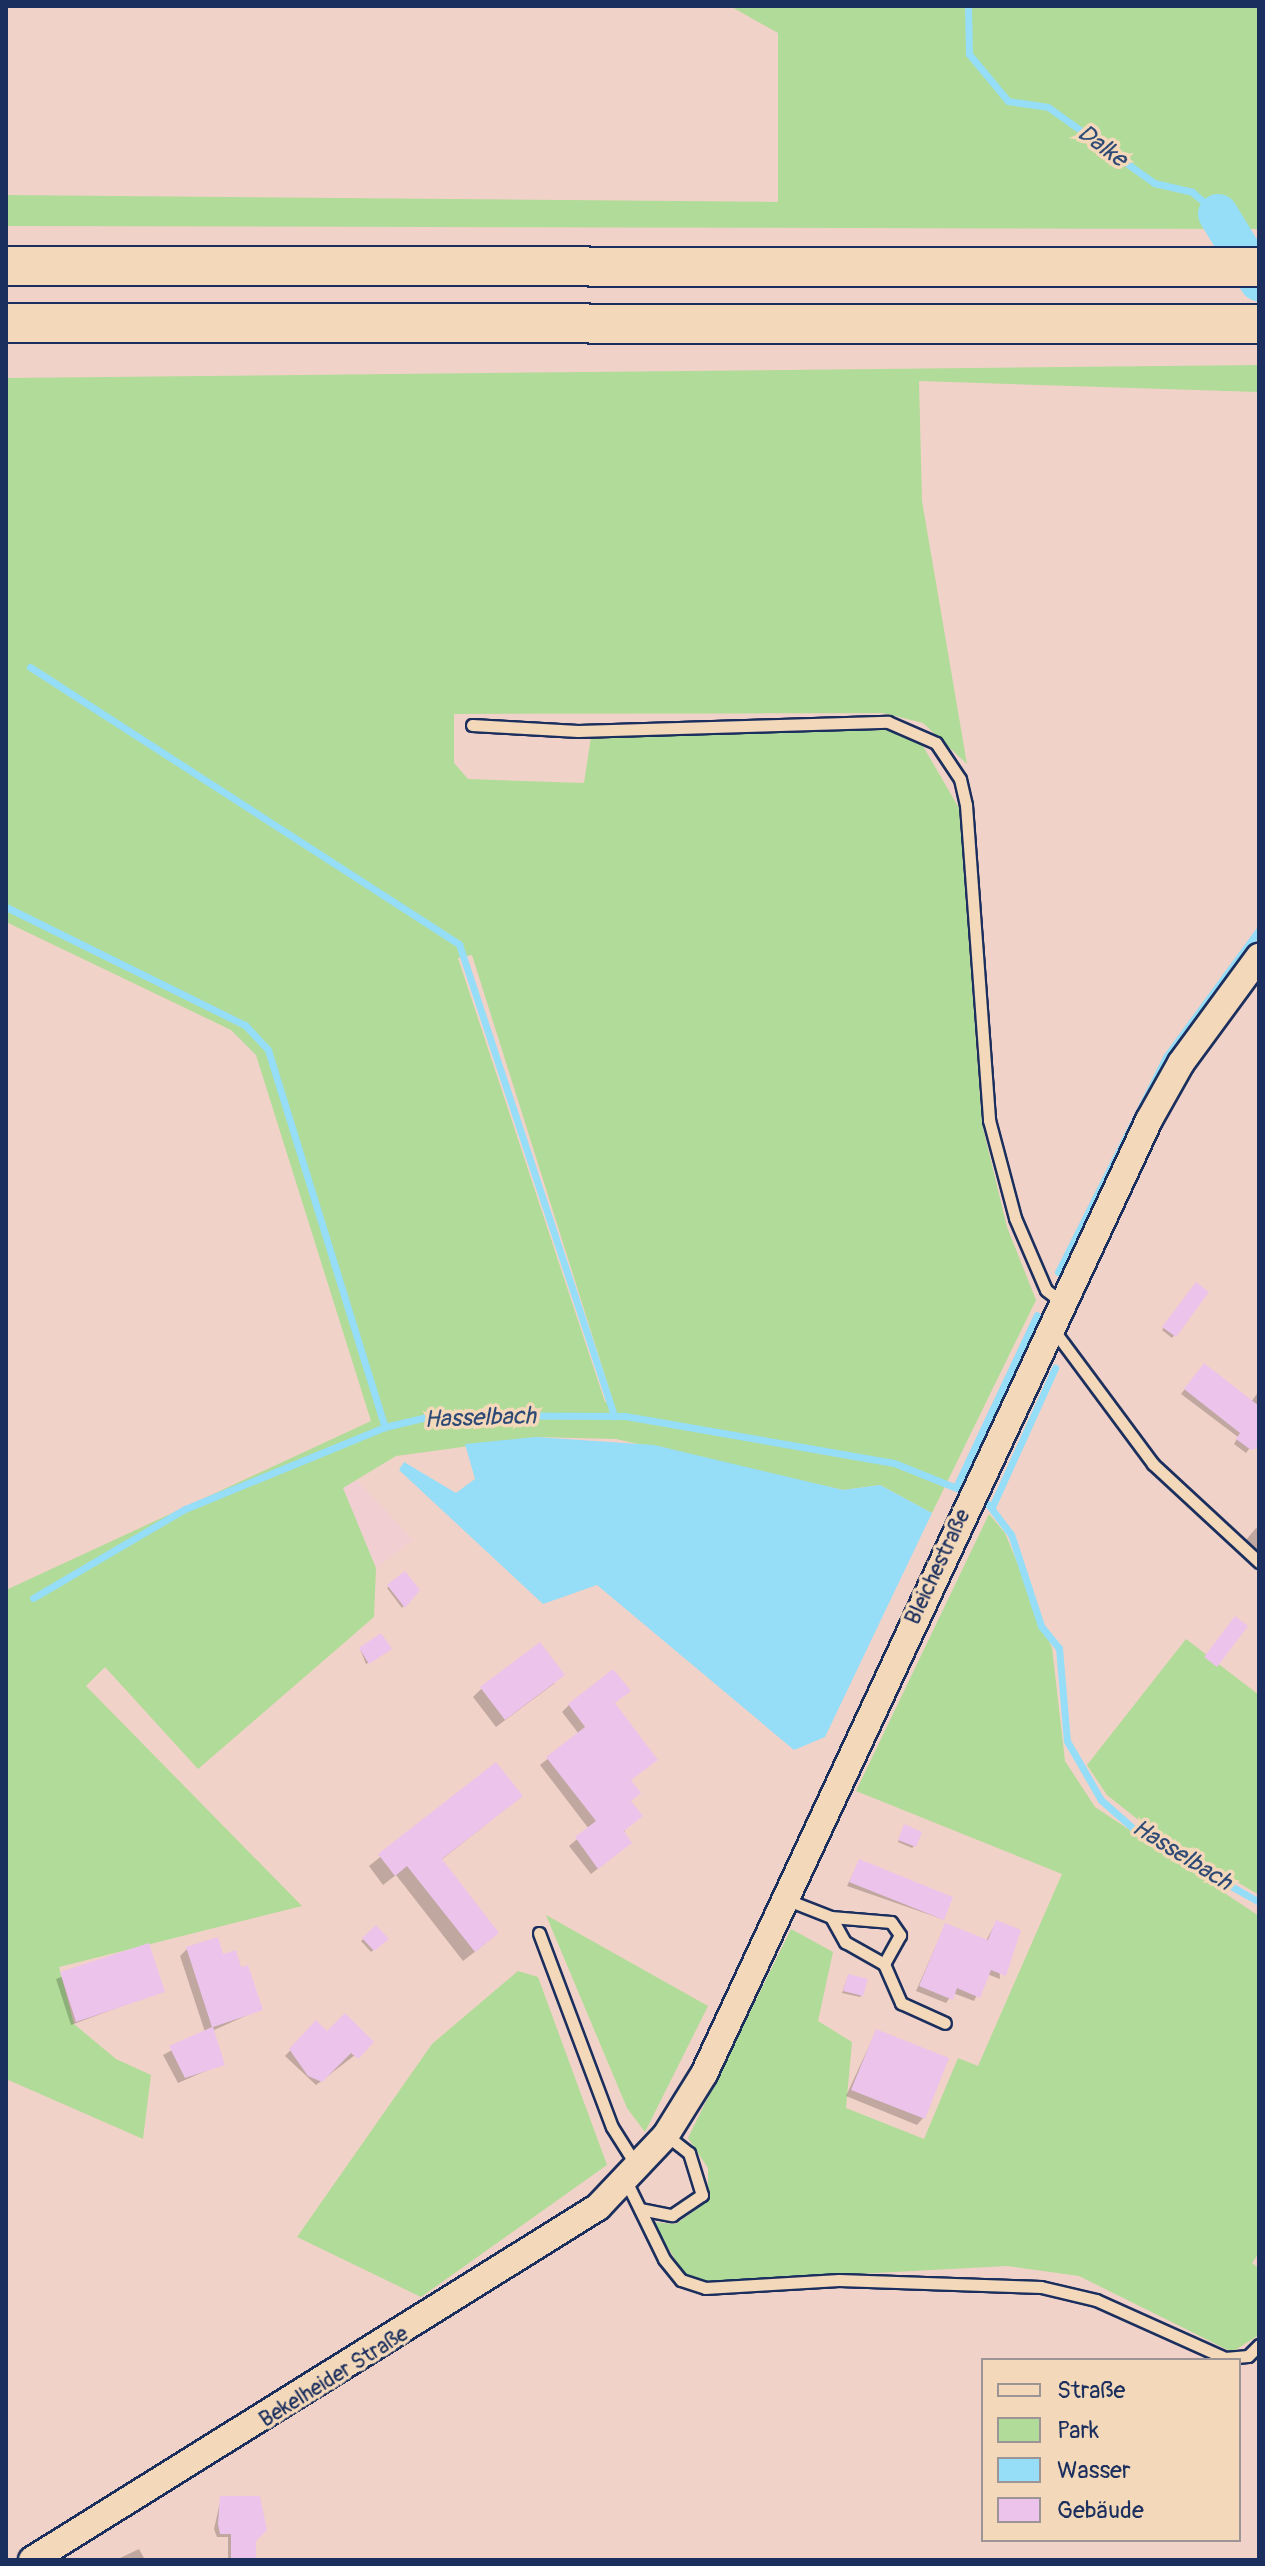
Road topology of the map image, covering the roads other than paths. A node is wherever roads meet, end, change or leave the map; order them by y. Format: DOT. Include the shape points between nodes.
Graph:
graph roads {
  1 [pos="6,266"];
  2 [pos="1259,267"];
  3 [pos="6,323"];
  4 [pos="1259,324"];
  5 [pos="472,725"];
  6 [pos="1259,957"];
  7 [pos="1063,1303"];
  8 [pos="1051,1327"];
  9 [pos="1259,1562"];
  10 [pos="784,1899"];
  11 [pos="831,1917"];
  12 [pos="539,1933"];
  13 [pos="884,1964"];
  14 [pos="945,2023"];
  15 [pos="666,2135"];
  16 [pos="632,2175"];
  17 [pos="640,2209"];
  18 [pos="1259,2345"];
  19 [pos="32,2560"];
  1 -- 2 [label="highway"];
  3 -- 4 [label="highway"];
  5 -- 7 [label="lane" via="578,731 888,722 936,743 960,779 966,805 989,1120 1015,1218 1046,1290"];
  6 -- 7 [label="street, Bleichestraße" via="1181,1063"];
  7 -- 8 [label="street, Bleichestraße"];
  8 -- 9 [label="lane" via="1068,1340 1153,1464"];
  8 -- 10 [label="street, Bleichestraße"];
  10 -- 11 [label="lane"];
  10 -- 15 [label="street, Bleichestraße" via="704,2074"];
  11 -- 13 [label="lane" via="845,1942"];
  11 -- 13 [label="lane" via="891,1922 900,1935"];
  12 -- 16 [label="lane"];
  13 -- 14 [label="lane" via="901,2003"];
  15 -- 16 [label="street, Bleichestraße"];
  15 -- 17 [label="lane" via="689,2153 702,2195 672,2215"];
  16 -- 17 [label="lane"];
  16 -- 19 [label="street, Bekelheider Straße" via="421,2323"];
  17 -- 18 [label="lane" via="681,2280 705,2288 839,2280 1041,2287 1096,2300 1225,2358 1248,2356"];
}
